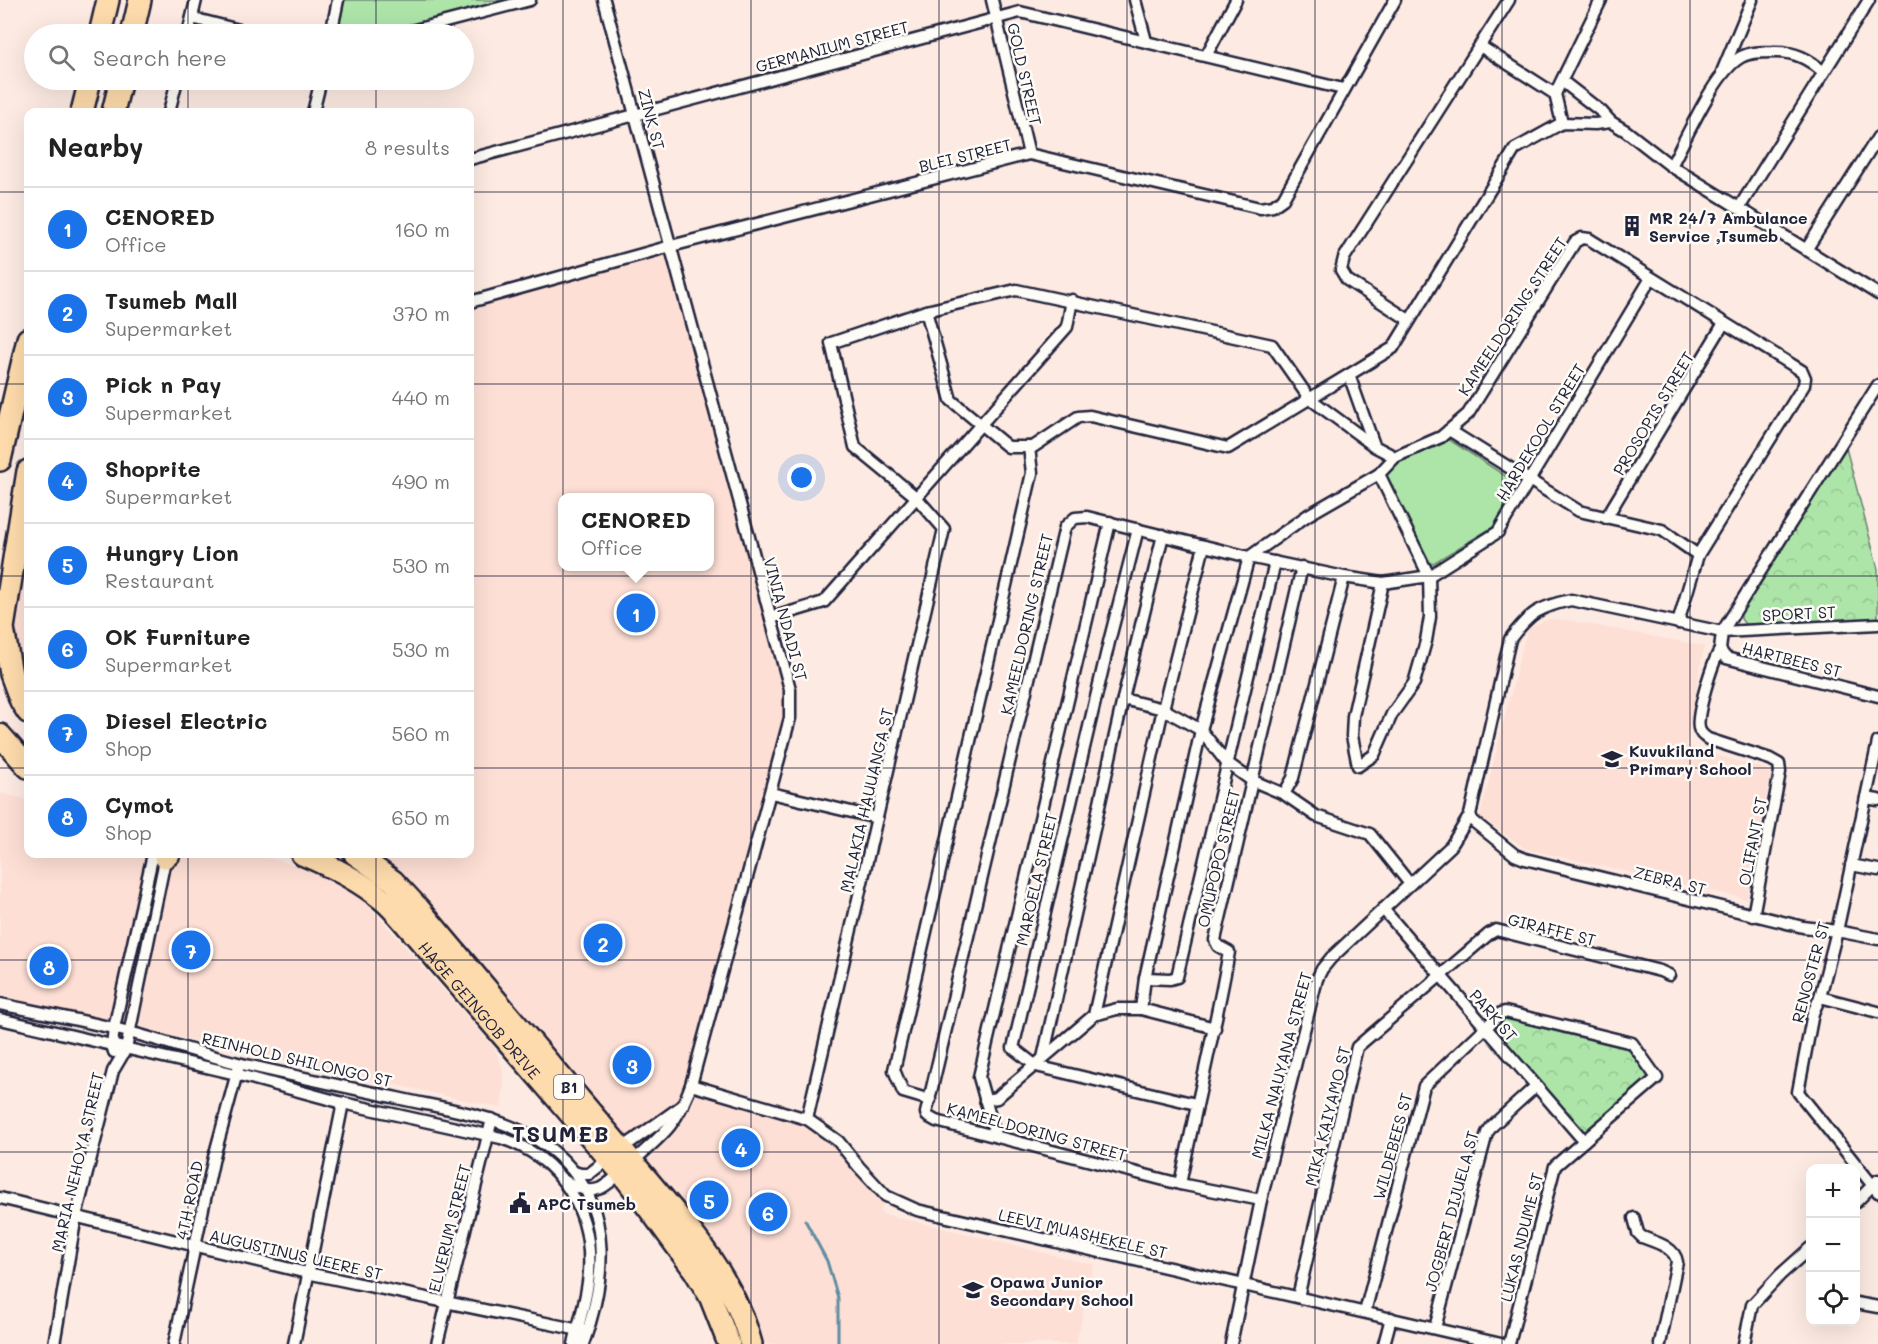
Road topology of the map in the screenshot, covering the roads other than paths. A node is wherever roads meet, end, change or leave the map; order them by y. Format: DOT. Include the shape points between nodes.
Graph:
graph roads {
  1 [pos="108,0"];
  2 [pos="140,0"];
  3 [pos="196,0"];
  4 [pos="338,0"];
  5 [pos="530,0"];
  6 [pos="604,0"];
  7 [pos="992,0"];
  8 [pos="1136,0"];
  9 [pos="1236,0"];
  10 [pos="1395,0"];
  11 [pos="1509,0"];
  12 [pos="1601,0"];
  13 [pos="1752,0"];
  14 [pos="1869,0"];
  15 [pos="192,18"];
  16 [pos="997,18"];
  17 [pos="102,24"];
  18 [pos="134,24"];
  19 [pos="190,24"];
  20 [pos="216,24"];
  21 [pos="333,24"];
  22 [pos="438,24"];
  23 [pos="1146,41"];
  24 [pos="1480,46"];
  25 [pos="1206,56"];
  26 [pos="1823,72"];
  27 [pos="1720,75"];
  28 [pos="1563,81"];
  29 [pos="1343,89"];
  30 [pos="88,90"];
  31 [pos="118,90"];
  32 [pos="174,90"];
  33 [pos="318,90"];
  34 [pos="1556,94"];
  35 [pos="83,108"];
  36 [pos="114,108"];
  37 [pos="170,108"];
  38 [pos="314,108"];
  39 [pos="635,114"];
  40 [pos="1611,122"];
  41 [pos="1562,123"];
  42 [pos="1878,137"];
  43 [pos="1029,154"];
  44 [pos="474,158"];
  45 [pos="1671,166"];
  46 [pos="1739,208"];
  47 [pos="671,246"];
  48 [pos="1806,250"];
  49 [pos="1652,278"];
  50 [pos="1878,294"];
  51 [pos="1072,300"];
  52 [pos="474,301"];
  53 [pos="926,311"];
  54 [pos="1409,320"];
  55 [pos="1724,323"];
  56 [pos="24,356"];
  57 [pos="1349,375"];
  58 [pos="1878,384"];
  59 [pos="1308,398"];
  60 [pos="980,424"];
  61 [pos="1449,430"];
  62 [pos="1374,446"];
  63 [pos="1029,447"];
  64 [pos="1395,457"];
  65 [pos="0,460"];
  66 [pos="1379,474"];
  67 [pos="1528,480"];
  68 [pos="24,496"];
  69 [pos="916,497"];
  70 [pos="1606,518"];
  71 [pos="1110,522"];
  72 [pos="1138,529"];
  73 [pos="1163,535"];
  74 [pos="1204,546"];
  75 [pos="1698,555"];
  76 [pos="1249,557"];
  77 [pos="1275,562"];
  78 [pos="1302,567"];
  79 [pos="1429,576"];
  80 [pos="1344,577"];
  81 [pos="1383,584"];
  82 [pos="771,618"];
  83 [pos="1678,623"];
  84 [pos="1878,624"];
  85 [pos="1722,632"];
  86 [pos="1719,650"];
  87 [pos="1878,696"];
  88 [pos="1123,699"];
  89 [pos="24,706"];
  90 [pos="1163,709"];
  91 [pos="1201,730"];
  92 [pos="0,735"];
  93 [pos="1878,742"];
  94 [pos="24,762"];
  95 [pos="1226,762"];
  96 [pos="1251,780"];
  97 [pos="771,793"];
  98 [pos="1284,794"];
  99 [pos="1866,798"];
  100 [pos="1878,800"];
  101 [pos="1470,815"];
  102 [pos="877,818"];
  103 [pos="159,858"];
  104 [pos="159,858"];
  105 [pos="312,858"];
  106 [pos="361,858"];
  107 [pos="1851,865"];
  108 [pos="1878,870"];
  109 [pos="1410,884"];
  110 [pos="1383,909"];
  111 [pos="1753,915"];
  112 [pos="1837,931"];
  113 [pos="1878,939"];
  114 [pos="1669,975"];
  115 [pos="1441,976"];
  116 [pos="1145,978"];
  117 [pos="1820,997"];
  118 [pos="0,1004"];
  119 [pos="1141,1009"];
  120 [pos="1878,1011"];
  121 [pos="1094,1015"];
  122 [pos="0,1019"];
  123 [pos="1485,1027"];
  124 [pos="114,1028"];
  125 [pos="1215,1029"];
  126 [pos="129,1032"];
  127 [pos="112,1045"];
  128 [pos="126,1049"];
  129 [pos="119,1060"];
  130 [pos="1040,1062"];
  131 [pos="238,1069"];
  132 [pos="1656,1076"];
  133 [pos="691,1085"];
  134 [pos="1536,1086"];
  135 [pos="930,1100"];
  136 [pos="985,1100"];
  137 [pos="343,1103"];
  138 [pos="684,1104"];
  139 [pos="1197,1104"];
  140 [pos="492,1119"];
  141 [pos="807,1119"];
  142 [pos="994,1134"];
  143 [pos="487,1136"];
  144 [pos="1584,1141"];
  145 [pos="621,1160"];
  146 [pos="1180,1184"];
  147 [pos="582,1186"];
  148 [pos="1876,1186"];
  149 [pos="600,1189"];
  150 [pos="0,1198"];
  151 [pos="1860,1199"];
  152 [pos="1261,1200"];
  153 [pos="595,1209"];
  154 [pos="76,1216"];
  155 [pos="1634,1218"];
  156 [pos="194,1247"];
  157 [pos="1806,1253"];
  158 [pos="308,1273"];
  159 [pos="1242,1285"];
  160 [pos="1298,1297"];
  161 [pos="446,1302"];
  162 [pos="1860,1304"];
  163 [pos="1878,1307"];
  164 [pos="1365,1312"];
  165 [pos="1391,1318"];
  166 [pos="1435,1328"];
  167 [pos="582,1331"];
  168 [pos="54,1344"];
  169 [pos="174,1344"];
  170 [pos="294,1344"];
  171 [pos="437,1344"];
  172 [pos="574,1344"];
  173 [pos="583,1344"];
  174 [pos="729,1344"];
  175 [pos="752,1344"];
  176 [pos="1231,1344"];
  177 [pos="1384,1344"];
  178 [pos="1501,1344"];
  179 [pos="1509,1344"];
  180 [pos="1660,1344"];
  181 [pos="1744,1344"];
  1 -- 17 [label="highway"];
  2 -- 18 [label="highway"];
  3 -- 15 [label="street"];
  4 -- 21 [label="street"];
  5 -- 22 [label="street"];
  6 -- 39 [label="street, ZINK ST"];
  7 -- 16 [label="street, GOLD STREET"];
  8 -- 23 [label="street"];
  9 -- 25 [label="street"];
  10 -- 29 [label="street, BLEI STREET"];
  11 -- 24 [label="street"];
  12 -- 28 [label="street"];
  13 -- 27 [label="street"];
  14 -- 26 [label="street"];
  15 -- 19 [label="street"];
  15 -- 20 [label="street"];
  16 -- 23 [label="street, GERMANIUM STREET" via="1027,12"];
  16 -- 39 [label="street, GERMANIUM STREET"];
  16 -- 43 [label="street, GOLD STREET"];
  23 -- 25 [label="street, GERMANIUM STREET"];
  24 -- 34 [label="street"];
  24 -- 54 [label="street" via="1344,258 1341,270 1347,280"];
  25 -- 29 [label="street, GERMANIUM STREET"];
  26 -- 27 [label="street" via="1801,56 1776,52 1751,53"];
  26 -- 46 [label="street"];
  27 -- 45 [label="street"];
  28 -- 34 [label="street"];
  28 -- 40 [label="street"];
  29 -- 43 [label="street, BLEI STREET" via="1283,199 1273,206 1260,208"];
  30 -- 35 [label="highway"];
  31 -- 36 [label="highway"];
  32 -- 37 [label="street"];
  33 -- 38 [label="street"];
  34 -- 41 [label="street"];
  39 -- 44 [label="street, GERMANIUM STREET"];
  39 -- 47 [label="street, ZINK ST"];
  40 -- 41 [label="street"];
  40 -- 45 [label="street"];
  41 -- 54 [label="street" via="1515,149"];
  42 -- 48 [label="street"];
  43 -- 47 [label="street, BLEI STREET"];
  45 -- 46 [label="street"];
  46 -- 48 [label="street"];
  47 -- 52 [label="street, BLEI STREET"];
  47 -- 82 [label="street, VINIA NDADI ST"];
  48 -- 50 [label="street"];
  49 -- 55 [label="street, KAMEELDORING STREET"];
  49 -- 61 [label="street, KAMEELDORING STREET" via="1589,239 1575,242 1468,414"];
  49 -- 67 [label="street, HARDEKOOL STREET"];
  51 -- 53 [label="street" via="1016,290"];
  51 -- 59 [label="street" via="1272,345"];
  51 -- 60 [label="street" via="1067,327"];
  53 -- 60 [label="street" via="951,400"];
  53 -- 69 [label="street" via="830,344 855,447"];
  54 -- 57 [label="street" via="1393,348"];
  55 -- 70 [label="street, PROSOPIS STREET"];
  55 -- 75 [label="street, KAMEELDORING STREET" via="1802,371 1805,378"];
  56 -- 65 [label="highway"];
  57 -- 59 [label="street"];
  57 -- 62 [label="street"];
  58 -- 85 [label="street"];
  59 -- 62 [label="street"];
  59 -- 63 [label="street" via="1228,448 1090,416 1078,417"];
  60 -- 63 [label="street" via="1008,447"];
  60 -- 69 [label="street"];
  61 -- 64 [label="street, KAMEELDORING STREET"];
  61 -- 67 [label="street"];
  62 -- 64 [label="street"];
  63 -- 135 [label="street" via="1032,473 894,1070 903,1092"];
  64 -- 66 [label="street, KAMEELDORING STREET"];
  66 -- 76 [label="street, KAMEELDORING STREET" via="1308,515"];
  66 -- 79 [label="street"];
  67 -- 70 [label="street" via="1579,512"];
  67 -- 79 [label="street, HARDEKOOL STREET" via="1498,531"];
  68 -- 89 [label="highway" via="3,628 11,674"];
  69 -- 82 [label="street" via="824,602"];
  69 -- 102 [label="street, MALAKIA HAUUANGA ST" via="944,529"];
  70 -- 75 [label="street" via="1662,530"];
  71 -- 72 [label="street, KAMEELDORING STREET"];
  71 -- 135 [label="street, KAMEELDORING STREET" via="1075,518 1065,527"];
  71 -- 136 [label="street" via="979,1077"];
  72 -- 73 [label="street, KAMEELDORING STREET"];
  72 -- 130 [label="street, MAROELA STREET" via="1014,1044 1015,1052"];
  73 -- 74 [label="street, KAMEELDORING STREET"];
  73 -- 88 [label="street"];
  74 -- 76 [label="street, KAMEELDORING STREET"];
  74 -- 90 [label="street"];
  75 -- 83 [label="street, KAMEELDORING STREET"];
  76 -- 77 [label="street"];
  76 -- 91 [label="street"];
  77 -- 78 [label="street"];
  77 -- 95 [label="street"];
  78 -- 80 [label="street"];
  78 -- 96 [label="street, OMUPOPO STREET"];
  79 -- 81 [label="street"];
  79 -- 81 [label="street" via="1430,617 1414,683 1392,714 1374,755 1358,766 1353,717"];
  80 -- 81 [label="street"];
  80 -- 98 [label="street" via="1293,778"];
  82 -- 97 [label="street, VINIA NDADI ST" via="790,689 790,709"];
  83 -- 85 [label="street, MILKA NAUYANA STREET"];
  83 -- 101 [label="street, MILKA NAUYANA STREET" via="1571,600 1550,605 1526,618 1510,639"];
  84 -- 85 [label="street, SPORT ST"];
  85 -- 86 [label="street, HARTBEES ST"];
  86 -- 87 [label="street, HARTBEES ST" via="1726,658"];
  86 -- 111 [label="street, OLIFANT ST" via="1707,683 1698,726 1701,734 1779,764"];
  88 -- 90 [label="street"];
  88 -- 130 [label="street"];
  90 -- 91 [label="street"];
  90 -- 121 [label="street"];
  91 -- 95 [label="street"];
  91 -- 116 [label="street"];
  92 -- 94 [label="highway"];
  93 -- 99 [label="street, RENOSTER ST"];
  95 -- 96 [label="street"];
  95 -- 116 [label="street" via="1177,977"];
  96 -- 98 [label="street"];
  96 -- 125 [label="street, OMUPOPO STREET" via="1215,940 1229,952"];
  97 -- 102 [label="street"];
  97 -- 133 [label="street, VINIA NDADI ST"];
  98 -- 109 [label="street" via="1316,816 1370,834"];
  99 -- 100 [label="street"];
  99 -- 107 [label="street, RENOSTER ST"];
  101 -- 109 [label="street, MILKA NAUYANA STREET" via="1451,846"];
  101 -- 111 [label="street, ZEBRA ST" via="1520,858"];
  102 -- 141 [label="street, MALAKIA HAUUANGA ST"];
  103 -- 124 [label="street"];
  104 -- 126 [label="street"];
  105 -- 145 [label="highway, HAGE GEINGOB DRIVE / B1" via="358,881 384,901"];
  106 -- 145 [label="highway, HAGE GEINGOB DRIVE / B1" via="393,881 419,909"];
  107 -- 108 [label="street"];
  107 -- 112 [label="street, RENOSTER ST"];
  109 -- 110 [label="street, MILKA NAUYANA STREET"];
  110 -- 115 [label="street, PARK ST"];
  110 -- 152 [label="street, MILKA NAUYANA STREET" via="1331,958 1317,979"];
  111 -- 112 [label="street, ZEBRA ST"];
  112 -- 113 [label="street, ZEBRA ST"];
  112 -- 117 [label="street, RENOSTER ST"];
  114 -- 115 [label="street, GIRAFFE ST" via="1496,930"];
  115 -- 123 [label="street, PARK ST"];
  115 -- 160 [label="street, MIKA KAIYAMO ST" via="1357,1047"];
  116 -- 119 [label="street"];
  117 -- 120 [label="street"];
  117 -- 148 [label="street, RENOSTER ST" via="1813,1013 1798,1092"];
  118 -- 124 [label="street, REINHOLD SHILONGO ST"];
  119 -- 121 [label="street" via="1117,1008"];
  119 -- 125 [label="street"];
  121 -- 130 [label="street"];
  122 -- 127 [label="street, REINHOLD SHILONGO ST"];
  123 -- 132 [label="street, WILDEBEES ST" via="1505,1012 1632,1043"];
  123 -- 134 [label="street, PARK ST"];
  123 -- 164 [label="street, WILDEBEES ST" via="1424,1086"];
  124 -- 126 [label="street, REINHOLD SHILONGO ST"];
  124 -- 127 [label="street"];
  125 -- 139 [label="street, OMUPOPO STREET"];
  126 -- 128 [label="street"];
  126 -- 131 [label="street, REINHOLD SHILONGO ST"];
  127 -- 128 [label="street, REINHOLD SHILONGO ST"];
  127 -- 129 [label="street"];
  128 -- 129 [label="street, MARIA NEHOYA STREET"];
  128 -- 131 [label="street, REINHOLD SHILONGO ST"];
  129 -- 154 [label="street, MARIA NEHOYA STREET"];
  130 -- 136 [label="street" via="997,1098"];
  130 -- 139 [label="street, MAROELA STREET"];
  131 -- 137 [label="street, REINHOLD SHILONGO ST"];
  131 -- 140 [label="street, REINHOLD SHILONGO ST"];
  131 -- 156 [label="street, 4TH ROAD"];
  132 -- 144 [label="street, LUKAS NDUME ST"];
  133 -- 138 [label="street, VINIA NDADI ST"];
  133 -- 141 [label="street, LEEVI MUASHEKELE ST"];
  134 -- 144 [label="street, PARK ST"];
  134 -- 166 [label="street, JOGBERT DIJUELA ST" via="1487,1133"];
  135 -- 142 [label="street, KAMEELDORING STREET" via="926,1113 931,1118"];
  136 -- 142 [label="street"];
  137 -- 143 [label="street, REINHOLD SHILONGO ST"];
  137 -- 158 [label="street"];
  138 -- 145 [label="street"];
  138 -- 145 [label="street, VINIA NDADI ST" via="659,1140"];
  139 -- 146 [label="street, OMUPOPO STREET"];
  140 -- 143 [label="street, ELVERUM STREET"];
  140 -- 147 [label="street, REINHOLD SHILONGO ST" via="552,1149 574,1172 581,1174"];
  141 -- 159 [label="street, LEEVI MUASHEKELE ST" via="838,1141 886,1196 917,1210"];
  142 -- 146 [label="street, KAMEELDORING STREET"];
  143 -- 147 [label="street, REINHOLD SHILONGO ST" via="518,1143 536,1153 562,1179"];
  143 -- 161 [label="street, ELVERUM STREET"];
  144 -- 179 [label="street, LUKAS NDUME ST" via="1553,1170"];
  145 -- 147 [label="street"];
  145 -- 149 [label="street"];
  145 -- 174 [label="highway, HAGE GEINGOB DRIVE / B1" via="695,1271 717,1311"];
  145 -- 175 [label="highway, HAGE GEINGOB DRIVE / B1" via="704,1248 733,1298"];
  146 -- 152 [label="street, KAMEELDORING STREET"];
  147 -- 149 [label="street, REINHOLD SHILONGO ST"];
  147 -- 153 [label="street"];
  147 -- 167 [label="street" via="579,1210 590,1273"];
  148 -- 151 [label="street"];
  149 -- 153 [label="street" via="594,1198"];
  150 -- 154 [label="street, AUGUSTINUS UEERE ST"];
  152 -- 159 [label="street, MILKA NAUYANA STREET"];
  153 -- 167 [label="street" via="602,1254 600,1276"];
  154 -- 156 [label="street, AUGUSTINUS UEERE ST"];
  154 -- 168 [label="street, MARIA NEHOYA STREET"];
  155 -- 180 [label="street" via="1642,1237 1677,1256"];
  156 -- 158 [label="street, AUGUSTINUS UEERE ST"];
  156 -- 169 [label="street, 4TH ROAD"];
  157 -- 181 [label="street" via="1752,1305"];
  158 -- 161 [label="street, AUGUSTINUS UEERE ST"];
  158 -- 170 [label="street"];
  159 -- 160 [label="street, LEEVI MUASHEKELE ST"];
  159 -- 176 [label="street, MILKA NAUYANA STREET"];
  160 -- 164 [label="street, LEEVI MUASHEKELE ST"];
  161 -- 167 [label="street, AUGUSTINUS UEERE ST"];
  161 -- 171 [label="street, ELVERUM STREET"];
  162 -- 163 [label="street"];
  164 -- 165 [label="street, LEEVI MUASHEKELE ST"];
  165 -- 166 [label="street, LEEVI MUASHEKELE ST"];
  165 -- 177 [label="street"];
  166 -- 178 [label="street, LEEVI MUASHEKELE ST"];
  167 -- 172 [label="street"];
  167 -- 173 [label="street"];
}
